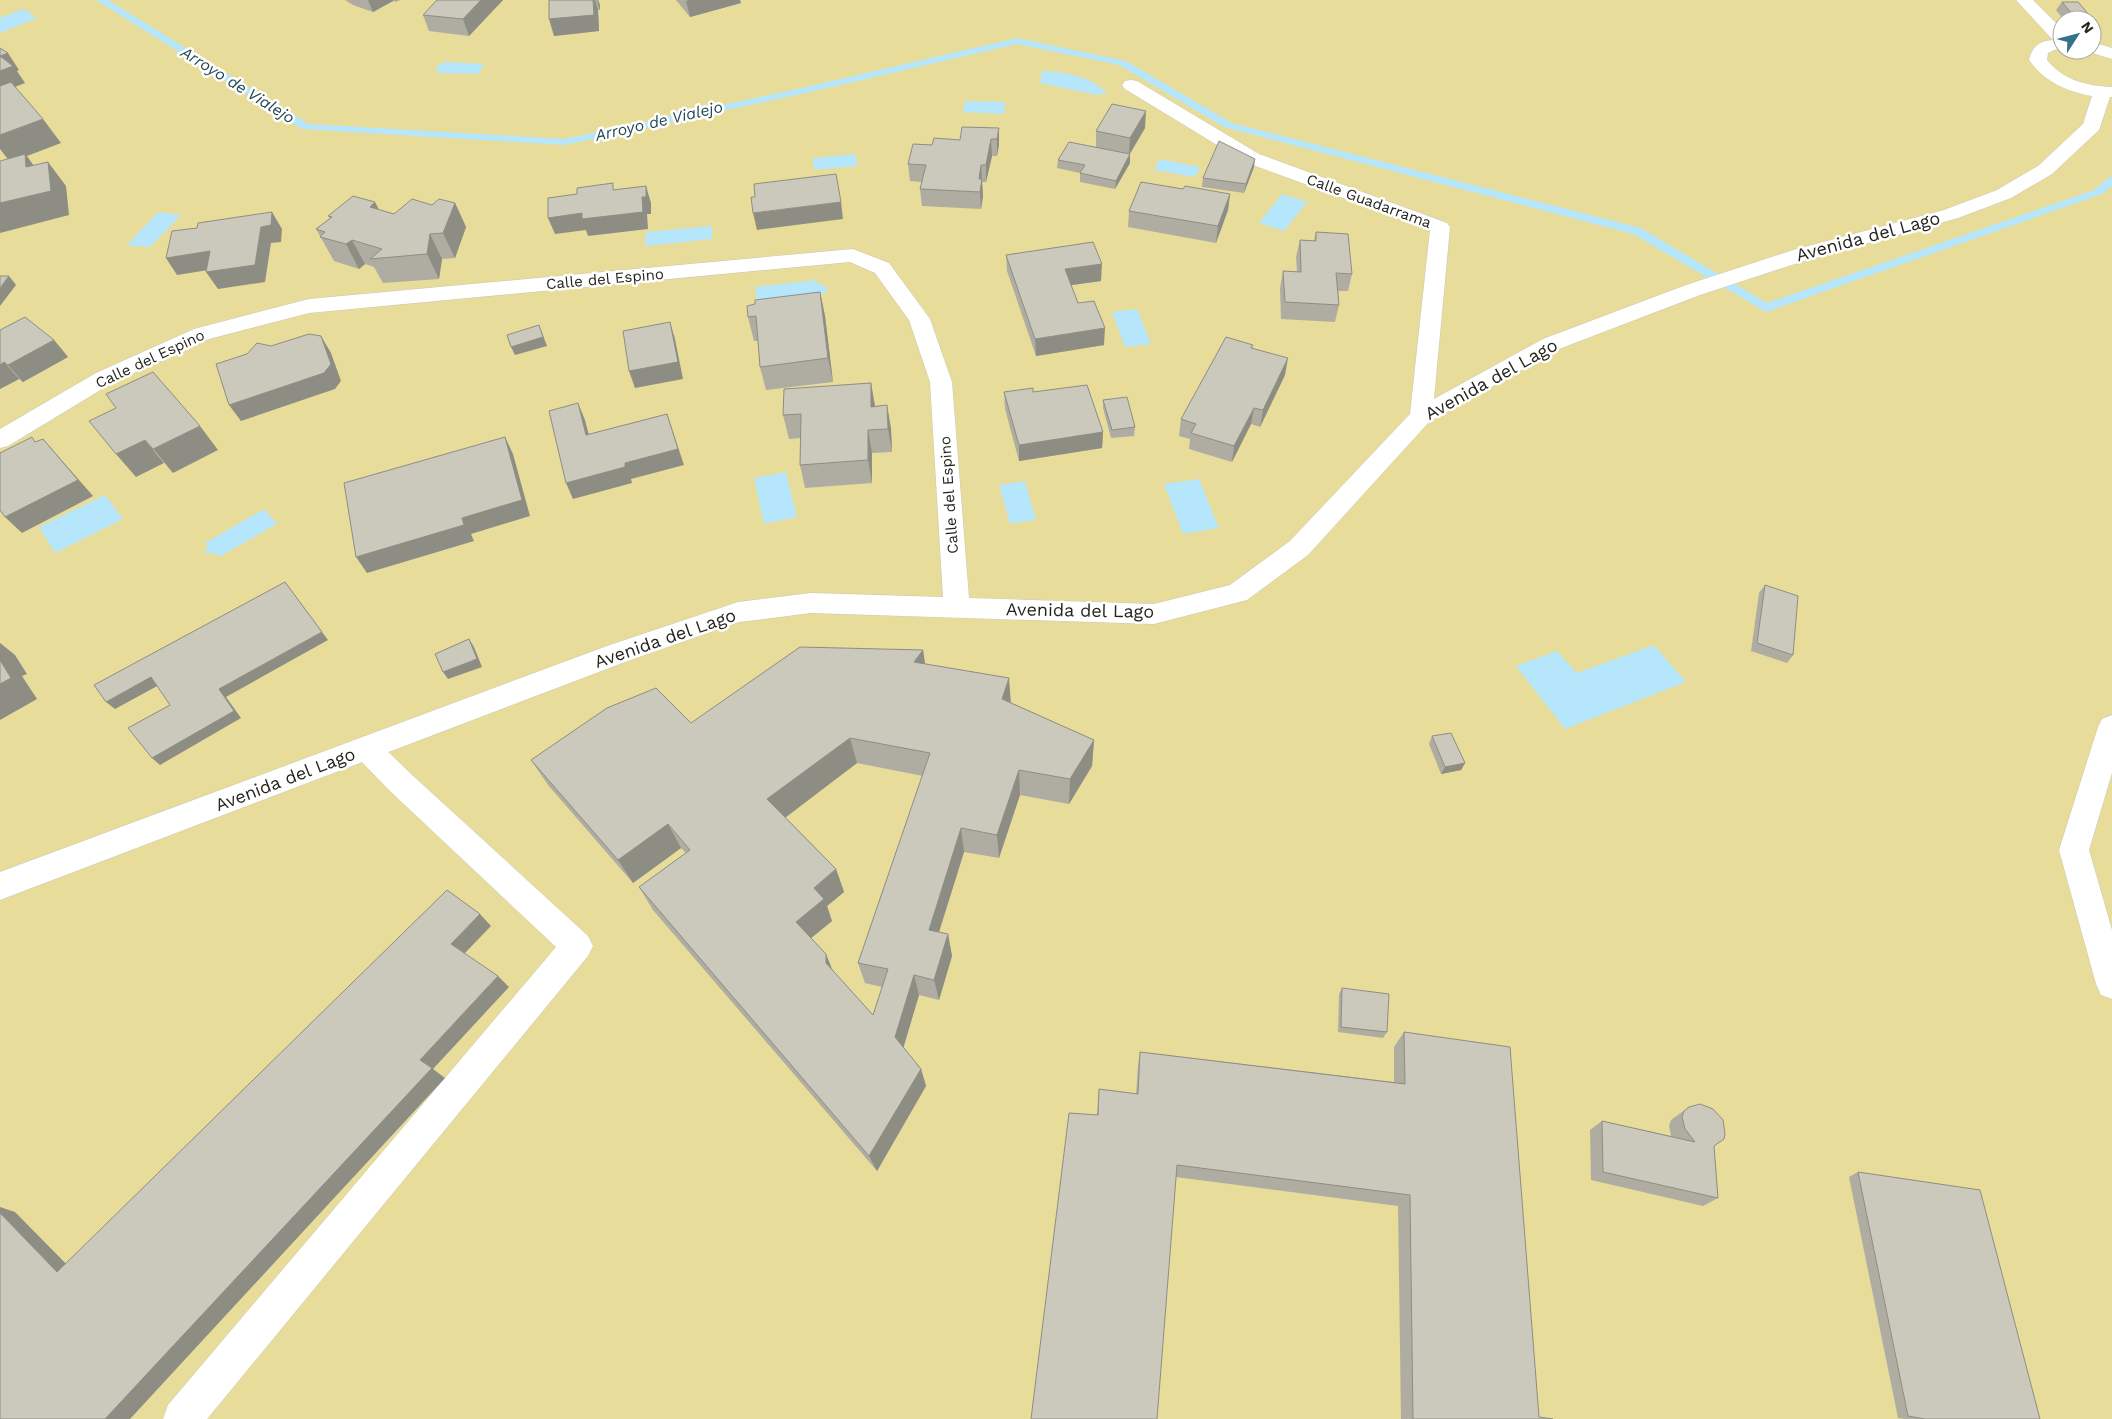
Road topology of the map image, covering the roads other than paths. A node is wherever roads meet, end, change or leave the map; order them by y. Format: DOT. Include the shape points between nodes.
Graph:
graph roads {
  1 [pos="2024,0"];
  2 [pos="2052,29"];
  3 [pos="2052,45"];
  4 [pos="1131,85"];
  5 [pos="2107,92"];
  6 [pos="1421,416"];
  7 [pos="0,440"];
  8 [pos="957,606"];
  9 [pos="2112,727"];
  10 [pos="366,748"];
  11 [pos="0,886"];
  12 [pos="2112,984"];
  13 [pos="182,1419"];
  1 -- 2 [label="street"];
  3 -- 5 [label="street" via="2040,51 2038,60 2045,70 2073,86"];
  4 -- 6 [label="street, Calle Guadarrama" via="1252,158 1440,226"];
  5 -- 6 [label="street, Avenida del Lago" via="2092,126 2046,170 2004,194 1951,214 1748,271 1551,344"];
  6 -- 8 [label="street, Avenida del Lago" via="1300,548 1238,593 1154,614"];
  7 -- 8 [label="street, Calle del Espino" via="104,378 202,334 308,306 853,255 882,268 919,319 941,382"];
  8 -- 10 [label="street, Avenida del Lago" via="811,603 738,612 606,657"];
  9 -- 12 [label="street" via="2074,850"];
  10 -- 11 [label="street, Avenida del Lago"];
  10 -- 13 [label="street" via="577,946"];
}
